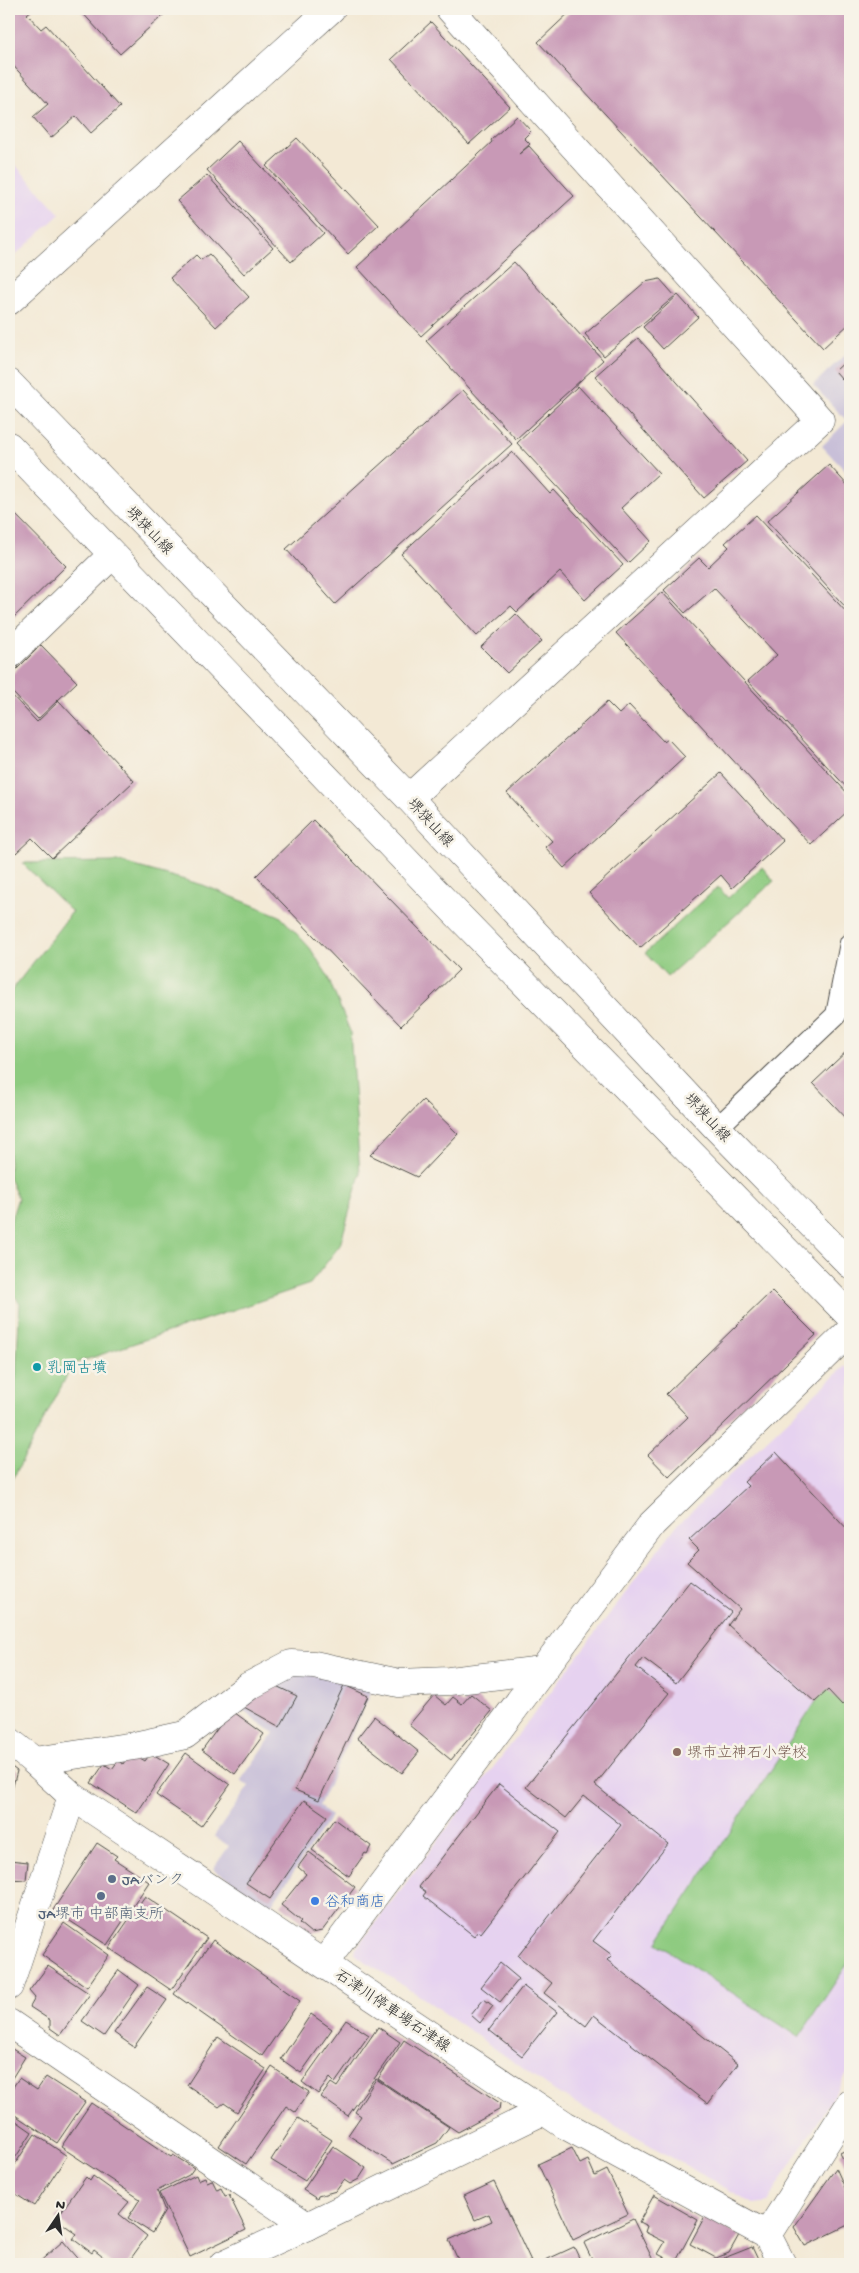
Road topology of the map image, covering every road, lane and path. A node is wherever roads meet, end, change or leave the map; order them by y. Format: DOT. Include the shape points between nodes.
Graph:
graph roads {
  1 [pos="331,9"];
  2 [pos="450,9"];
  3 [pos="9,301"];
  4 [pos="9,383"];
  5 [pos="9,446"];
  6 [pos="112,555"];
  7 [pos="9,654"];
  8 [pos="409,798"];
  9 [pos="850,942"];
  10 [pos="717,1128"];
  11 [pos="850,1264"];
  12 [pos="850,1316"];
  13 [pos="850,1331"];
  14 [pos="542,1670"];
  15 [pos="9,1741"];
  16 [pos="34,1761"];
  17 [pos="72,1796"];
  18 [pos="324,1963"];
  19 [pos="9,1986"];
  20 [pos="9,2023"];
  21 [pos="850,2104"];
  22 [pos="544,2111"];
  23 [pos="307,2226"];
  24 [pos="767,2235"];
  25 [pos="224,2264"];
  26 [pos="782,2264"];
  1 -- 3 [label="street"];
  2 -- 8 [label="street" via="820,420"];
  4 -- 8 [label="street, 堺狭山線"];
  5 -- 6 [label="street"];
  6 -- 7 [label="street"];
  6 -- 12 [label="street"];
  8 -- 10 [label="street, 堺狭山線"];
  9 -- 10 [label="lane" via="836,1015"];
  10 -- 11 [label="street, 堺狭山線"];
  13 -- 14 [label="street" via="652,1524"];
  14 -- 16 [label="street" via="449,1681 399,1683 314,1665 291,1664 249,1686 185,1735"];
  14 -- 18 [label="street"];
  15 -- 16 [label="street, 石津川停車場石津線"];
  16 -- 17 [label="street, 石津川停車場石津線"];
  17 -- 18 [label="street, 石津川停車場石津線"];
  17 -- 19 [label="street"];
  18 -- 22 [label="street, 石津川停車場石津線"];
  20 -- 23 [label="street"];
  21 -- 24 [label="street"];
  22 -- 23 [label="street"];
  22 -- 24 [label="street, 石津川停車場石津線"];
  23 -- 25 [label="street"];
  24 -- 26 [label="street"];
}
